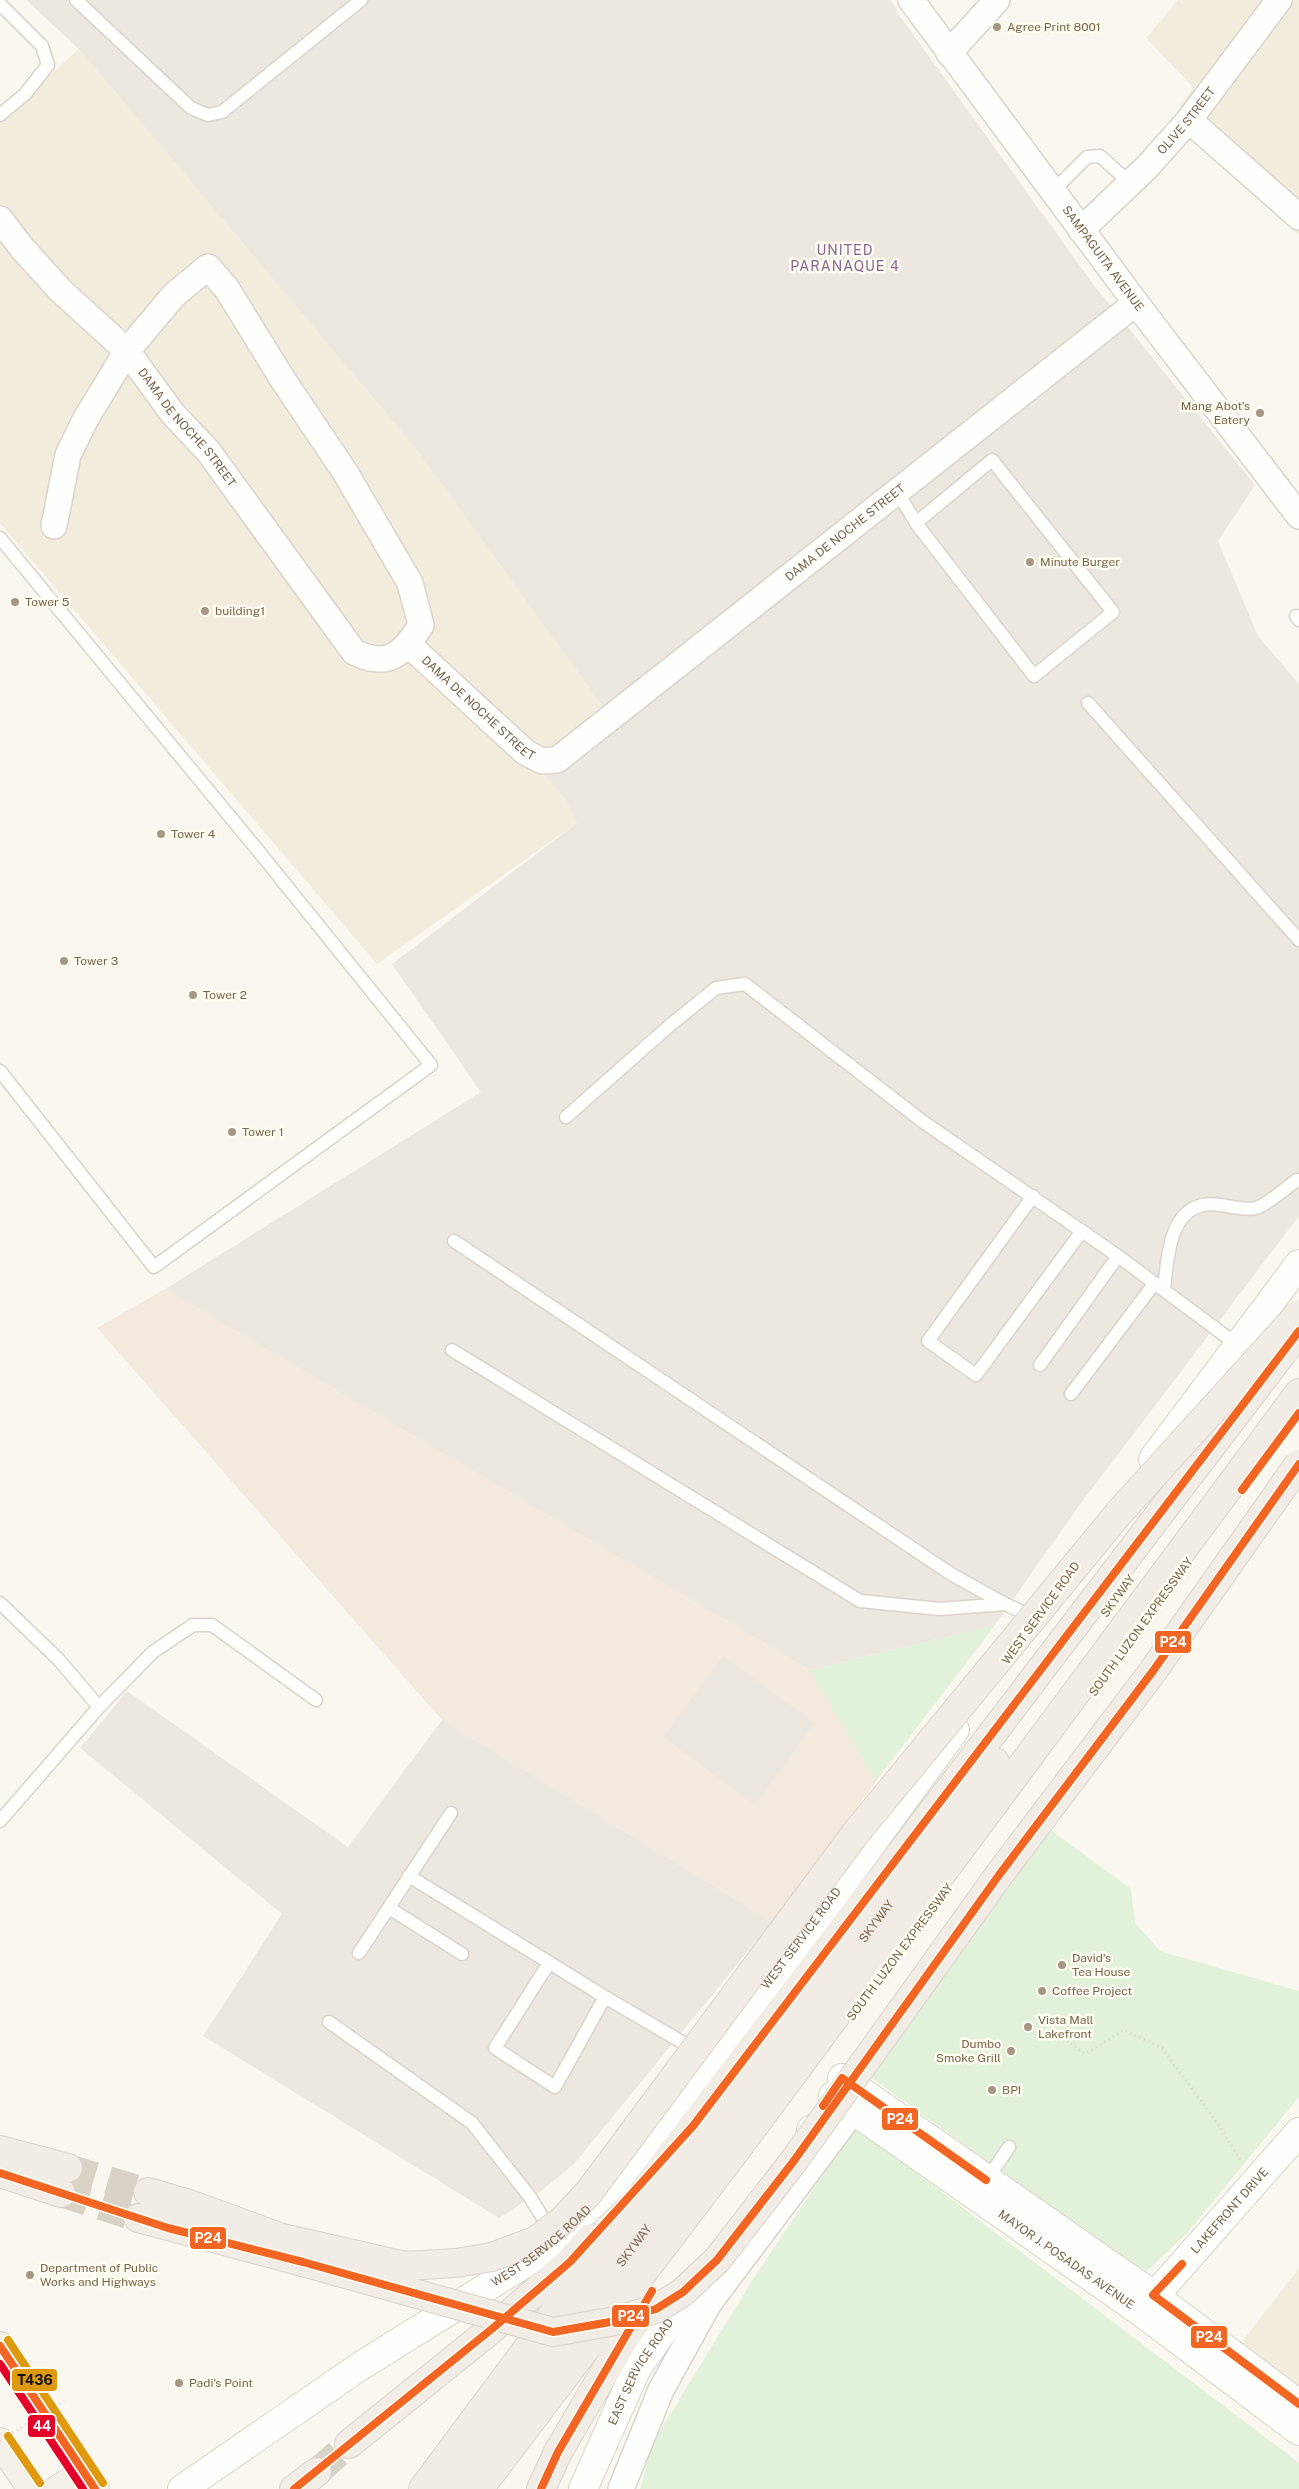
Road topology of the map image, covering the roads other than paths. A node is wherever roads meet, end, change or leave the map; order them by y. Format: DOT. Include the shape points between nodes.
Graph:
graph roads {
  1 [pos="76,0"];
  2 [pos="361,0"];
  3 [pos="911,0"];
  4 [pos="997,0"];
  5 [pos="1280,0"];
  6 [pos="0,4"];
  7 [pos="949,53"];
  8 [pos="0,115"];
  9 [pos="1189,120"];
  10 [pos="1130,183"];
  11 [pos="1052,191"];
  12 [pos="1299,217"];
  13 [pos="0,219"];
  14 [pos="1081,230"];
  15 [pos="1136,303"];
  16 [pos="127,351"];
  17 [pos="898,493"];
  18 [pos="1299,516"];
  19 [pos="916,524"];
  20 [pos="54,526"];
  21 [pos="0,538"];
  22 [pos="409,645"];
  23 [pos="1088,703"];
  24 [pos="1299,940"];
  25 [pos="0,1071"];
  26 [pos="566,1117"];
  27 [pos="1297,1180"];
  28 [pos="1033,1196"];
  29 [pos="1082,1231"];
  30 [pos="454,1241"];
  31 [pos="1118,1256"];
  32 [pos="1299,1264"];
  33 [pos="1159,1287"];
  34 [pos="1299,1314"];
  35 [pos="1299,1331"];
  36 [pos="1239,1346"];
  37 [pos="452,1350"];
  38 [pos="1299,1350"];
  39 [pos="1040,1365"];
  40 [pos="1299,1393"];
  41 [pos="1071,1394"];
  42 [pos="1299,1413"];
  43 [pos="1299,1465"];
  44 [pos="0,1603"];
  45 [pos="1005,1604"];
  46 [pos="1037,1619"];
  47 [pos="316,1700"];
  48 [pos="99,1707"];
  49 [pos="451,1813"];
  50 [pos="0,1822"];
  51 [pos="409,1876"];
  52 [pos="389,1908"];
  53 [pos="359,1952"];
  54 [pos="462,1954"];
  55 [pos="549,1963"];
  56 [pos="605,1997"];
  57 [pos="329,2022"];
  58 [pos="711,2059"];
  59 [pos="836,2086"];
  60 [pos="859,2103"];
  61 [pos="693,2126"];
  62 [pos="1299,2132"];
  63 [pos="803,2134"];
  64 [pos="1009,2147"];
  65 [pos="0,2150"];
  66 [pos="0,2173"];
  67 [pos="980,2188"];
  68 [pos="148,2192"];
  69 [pos="138,2218"];
  70 [pos="556,2239"];
  71 [pos="672,2257"];
  72 [pos="1147,2304"];
  73 [pos="0,2346"];
  74 [pos="1299,2404"];
  75 [pos="1299,2431"];
  76 [pos="0,2442"];
  77 [pos="349,2444"];
  78 [pos="317,2472"];
  79 [pos="90,2481"];
  80 [pos="32,2489"];
  81 [pos="58,2489"];
  82 [pos="182,2489"];
  83 [pos="294,2489"];
  84 [pos="423,2489"];
  85 [pos="450,2489"];
  86 [pos="479,2489"];
  87 [pos="498,2489"];
  88 [pos="541,2489"];
  89 [pos="583,2489"];
  90 [pos="620,2489"];
  1 -- 2 [label="lane" via="191,108 208,115 222,112"];
  3 -- 7 [label="street, SAMPAGUITA AVENUE"];
  4 -- 7 [label="street"];
  5 -- 9 [label="street, OLIVE STREET"];
  6 -- 8 [label="lane" via="42,46 48,65 24,94"];
  7 -- 11 [label="street, SAMPAGUITA AVENUE"];
  9 -- 10 [label="street, OLIVE STREET"];
  9 -- 12 [label="street"];
  10 -- 11 [label="lane" via="1100,156 1087,157"];
  10 -- 14 [label="street, OLIVE STREET"];
  11 -- 14 [label="street, SAMPAGUITA AVENUE"];
  13 -- 16 [label="street, DAMA DE NOCHE STREET" via="62,291"];
  14 -- 15 [label="street, SAMPAGUITA AVENUE"];
  15 -- 17 [label="street, DAMA DE NOCHE STREET"];
  15 -- 18 [label="street, SAMPAGUITA AVENUE"];
  16 -- 20 [label="street" via="85,420 68,456"];
  16 -- 22 [label="street, DAMA DE NOCHE STREET" via="173,414 208,451 354,652 370,660 389,660"];
  16 -- 22 [label="street" via="174,295 208,267 227,289 345,472 410,583 421,625"];
  17 -- 19 [label="lane"];
  17 -- 22 [label="street, DAMA DE NOCHE STREET" via="557,760 542,761 525,752"];
  19 -- 19 [label="lane" via="1034,676 1113,612 992,460"];
  21 -- 25 [label="lane" via="431,1065 154,1267"];
  23 -- 24 [label="lane"];
  26 -- 28 [label="lane" via="716,988 745,984 922,1121"];
  27 -- 33 [label="lane" via="1259,1208 1241,1210 1203,1204 1186,1213 1168,1250"];
  28 -- 29 [label="lane"];
  28 -- 29 [label="lane" via="928,1341 976,1375"];
  29 -- 31 [label="lane"];
  30 -- 45 [label="lane" via="951,1574"];
  31 -- 33 [label="lane"];
  31 -- 39 [label="lane"];
  32 -- 36 [label="main road, WEST SERVICE ROAD"];
  33 -- 36 [label="lane"];
  33 -- 41 [label="lane"];
  34 -- 68 [label="highway, bridge" via="1118,1514 855,1834 589,2192 563,2220 535,2241 492,2257 405,2266 282,2238 192,2204"];
  35 -- 61 [label="highway"];
  36 -- 46 [label="main road, WEST SERVICE ROAD"];
  37 -- 45 [label="lane" via="860,1601 940,1609"];
  38 -- 85 [label="highway, SKYWAY" via="714,2140"];
  40 -- 86 [label="highway, SKYWAY" via="805,2058"];
  42 -- 71 [label="highway, SOUTH LUZON EXPRESSWAY"];
  43 -- 59 [label="main road, EAST SERVICE ROAD" via="984,1873"];
  43 -- 69 [label="highway, bridge" via="793,2162 717,2260 683,2292 656,2309 610,2322 553,2332"];
  44 -- 48 [label="lane" via="59,1660"];
  45 -- 46 [label="lane"];
  46 -- 58 [label="main road, WEST SERVICE ROAD"];
  47 -- 48 [label="lane" via="212,1625 193,1625 153,1652"];
  48 -- 50 [label="lane"];
  49 -- 51 [label="lane"];
  51 -- 52 [label="lane"];
  51 -- 55 [label="lane"];
  52 -- 53 [label="lane"];
  52 -- 54 [label="lane"];
  55 -- 56 [label="lane"];
  55 -- 56 [label="lane" via="495,2048 556,2087"];
  56 -- 58 [label="lane"];
  57 -- 70 [label="lane" via="472,2123 530,2197"];
  58 -- 70 [label="main road, WEST SERVICE ROAD" via="615,2183"];
  59 -- 60 [label="main road, MAYOR J. POSADAS AVENUE"];
  59 -- 63 [label="main road, EAST SERVICE ROAD"];
  60 -- 63 [label="main road"];
  60 -- 67 [label="main road, MAYOR J. POSADAS AVENUE"];
  60 -- 90 [label="street" via="709,2303 661,2390"];
  61 -- 77 [label="highway" via="570,2262"];
  61 -- 84 [label="highway"];
  62 -- 72 [label="main road, LAKEFRONT DRIVE"];
  63 -- 89 [label="main road, EAST SERVICE ROAD" via="636,2370"];
  64 -- 67 [label="lane"];
  65 -- 66 [label="highway" via="64,2180"];
  67 -- 72 [label="main road, MAYOR J. POSADAS AVENUE"];
  70 -- 82 [label="main road, WEST SERVICE ROAD" via="524,2264 350,2373"];
  71 -- 87 [label="highway, SOUTH LUZON EXPRESSWAY"];
  71 -- 88 [label="highway" via="558,2452"];
  72 -- 74 [label="main road, MAYOR J. POSADAS AVENUE"];
  72 -- 75 [label="main road, MAYOR J. POSADAS AVENUE"];
  73 -- 79 [label="main road"];
  76 -- 80 [label="main road"];
  78 -- 83 [label="highway"];
  79 -- 81 [label="main road"];
}
